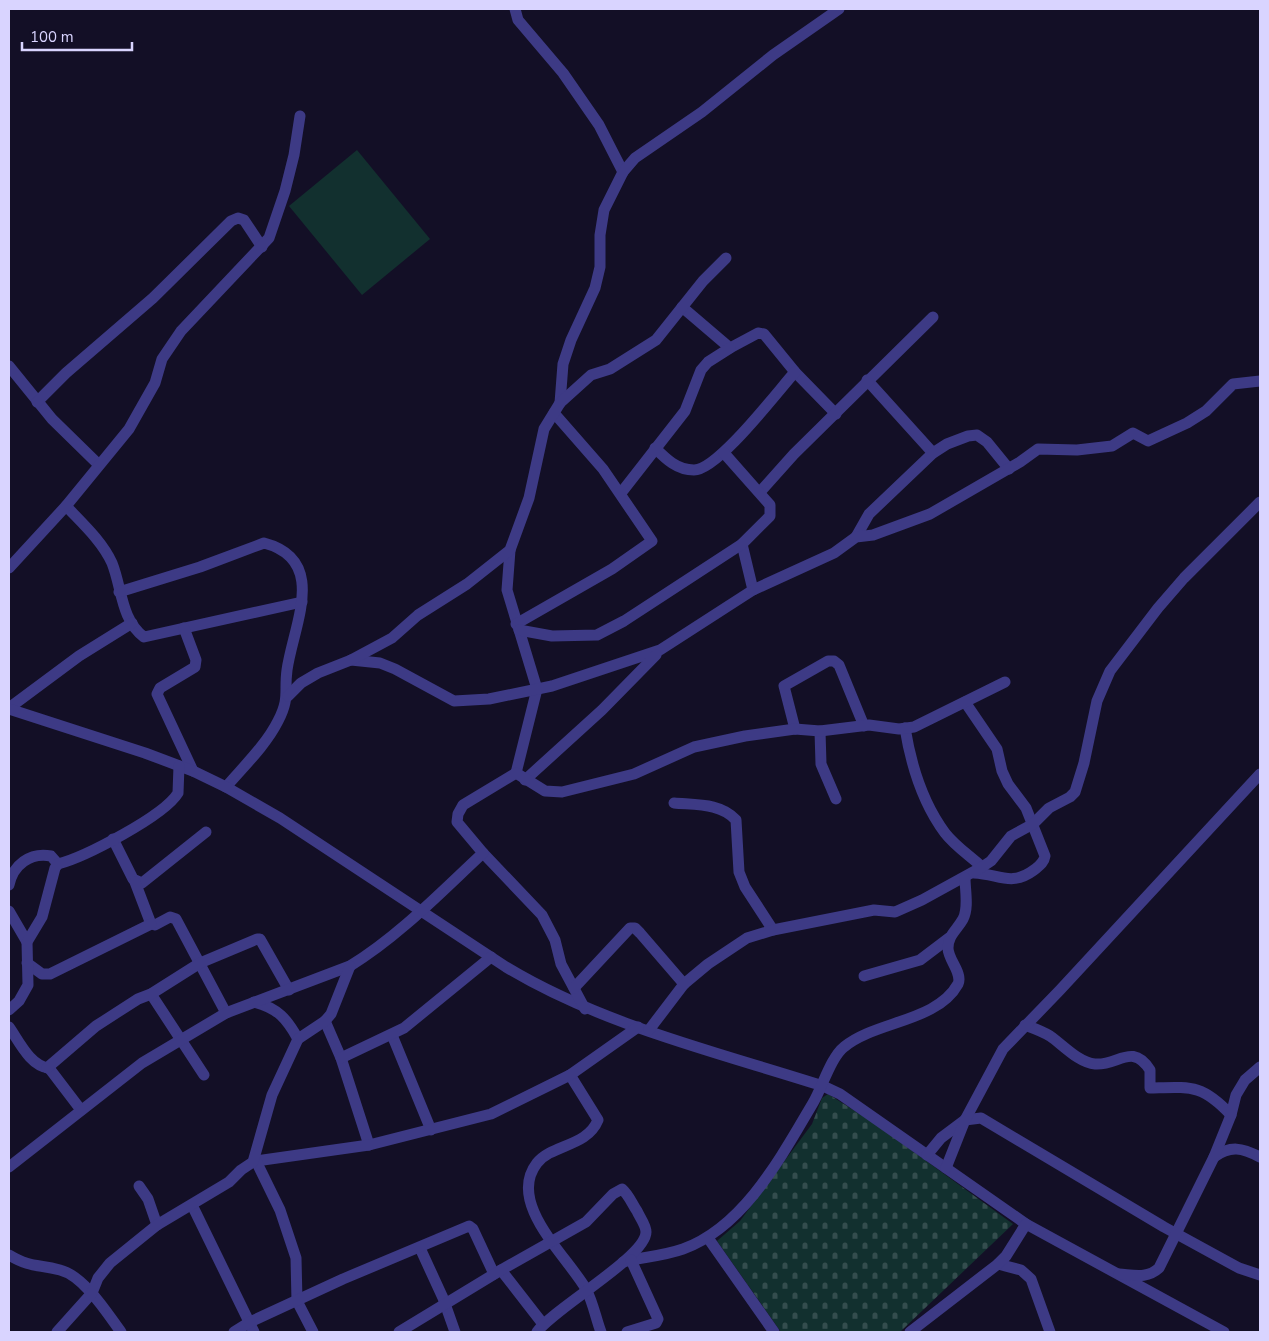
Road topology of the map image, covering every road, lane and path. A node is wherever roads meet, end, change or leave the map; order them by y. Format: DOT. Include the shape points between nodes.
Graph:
graph roads {
  1 [pos="515,9"];
  2 [pos="839,9"];
  3 [pos="300,116"];
  4 [pos="623,172"];
  5 [pos="262,246"];
  6 [pos="726,258"];
  7 [pos="682,307"];
  8 [pos="933,317"];
  9 [pos="730,348"];
  10 [pos="9,366"];
  11 [pos="795,372"];
  12 [pos="867,380"];
  13 [pos="1260,381"];
  14 [pos="37,402"];
  15 [pos="557,408"];
  16 [pos="836,414"];
  17 [pos="655,448"];
  18 [pos="724,453"];
  19 [pos="933,453"];
  20 [pos="98,464"];
  21 [pos="1009,469"];
  22 [pos="760,492"];
  23 [pos="621,493"];
  24 [pos="1260,502"];
  25 [pos="66,506"];
  26 [pos="856,537"];
  27 [pos="742,544"];
  28 [pos="510,550"];
  29 [pos="9,568"];
  30 [pos="753,590"];
  31 [pos="120,592"];
  32 [pos="302,602"];
  33 [pos="132,622"];
  34 [pos="517,627"];
  35 [pos="184,628"];
  36 [pos="660,650"];
  37 [pos="351,660"];
  38 [pos="1004,682"];
  39 [pos="537,688"];
  40 [pos="288,696"];
  41 [pos="965,702"];
  42 [pos="9,709"];
  43 [pos="864,726"];
  44 [pos="905,728"];
  45 [pos="795,729"];
  46 [pos="820,731"];
  47 [pos="179,766"];
  48 [pos="193,771"];
  49 [pos="1260,774"];
  50 [pos="521,777"];
  51 [pos="226,787"];
  52 [pos="836,799"];
  53 [pos="674,803"];
  54 [pos="1033,824"];
  55 [pos="206,832"];
  56 [pos="112,839"];
  57 [pos="483,853"];
  58 [pos="58,864"];
  59 [pos="974,873"];
  60 [pos="135,882"];
  61 [pos="9,885"];
  62 [pos="420,911"];
  63 [pos="9,912"];
  64 [pos="151,924"];
  65 [pos="772,930"];
  66 [pos="948,938"];
  67 [pos="27,942"];
  68 [pos="491,957"];
  69 [pos="26,962"];
  70 [pos="200,963"];
  71 [pos="350,966"];
  72 [pos="864,976"];
  73 [pos="684,984"];
  74 [pos="574,988"];
  75 [pos="289,990"];
  76 [pos="151,994"];
  77 [pos="254,1002"];
  78 [pos="585,1009"];
  79 [pos="9,1010"];
  80 [pos="226,1013"];
  81 [pos="325,1021"];
  82 [pos="1025,1024"];
  83 [pos="9,1027"];
  84 [pos="644,1028"];
  85 [pos="392,1035"];
  86 [pos="298,1039"];
  87 [pos="180,1042"];
  88 [pos="341,1058"];
  89 [pos="1260,1067"];
  90 [pos="47,1068"];
  91 [pos="204,1075"];
  92 [pos="570,1075"];
  93 [pos="823,1086"];
  94 [pos="81,1110"];
  95 [pos="1231,1115"];
  96 [pos="965,1120"];
  97 [pos="431,1130"];
  98 [pos="370,1145"];
  99 [pos="927,1154"];
  100 [pos="1260,1157"];
  101 [pos="1214,1158"];
  102 [pos="254,1162"];
  103 [pos="9,1167"];
  104 [pos="946,1168"];
  105 [pos="139,1186"];
  106 [pos="192,1205"];
  107 [pos="1026,1224"];
  108 [pos="157,1225"];
  109 [pos="1177,1234"];
  110 [pos="708,1238"];
  111 [pos="552,1240"];
  112 [pos="420,1248"];
  113 [pos="9,1255"];
  114 [pos="627,1261"];
  115 [pos="998,1264"];
  116 [pos="497,1272"];
  117 [pos="1114,1274"];
  118 [pos="1260,1275"];
  119 [pos="586,1290"];
  120 [pos="92,1293"];
  121 [pos="297,1301"];
  122 [pos="445,1305"];
  123 [pos="252,1327"];
  124 [pos="540,1328"];
  125 [pos="402,1330"];
  126 [pos="56,1332"];
  127 [pos="121,1332"];
  128 [pos="234,1332"];
  129 [pos="313,1332"];
  130 [pos="455,1332"];
  131 [pos="601,1332"];
  132 [pos="627,1332"];
  133 [pos="774,1332"];
  134 [pos="910,1332"];
  135 [pos="1050,1332"];
  136 [pos="1224,1332"];
  1 -- 4 [label="street" via="518,20 563,73 598,125"];
  2 -- 4 [label="street" via="635,158"];
  3 -- 5 [label="street" via="286,191 272,232"];
  4 -- 15 [label="street" via="604,210 600,267 571,340"];
  5 -- 14 [label="street" via="244,220 231,221 153,298"];
  5 -- 20 [label="street" via="181,331 162,358 155,383 136,418"];
  6 -- 7 [label="street"];
  7 -- 9 [label="street"];
  7 -- 15 [label="street" via="656,340 610,369 591,375"];
  8 -- 12 [label="street"];
  9 -- 11 [label="street" via="762,333"];
  9 -- 17 [label="street" via="701,370 685,412"];
  10 -- 14 [label="street"];
  11 -- 16 [label="street"];
  11 -- 18 [label="street"];
  12 -- 16 [label="street"];
  12 -- 19 [label="street"];
  13 -- 21 [label="street" via="1233,384 1206,411 1148,441 1133,433 1112,446 1038,450"];
  14 -- 20 [label="street"];
  15 -- 23 [label="street"];
  15 -- 28 [label="street" via="544,429 529,498"];
  16 -- 22 [label="street"];
  17 -- 18 [label="street" via="670,463 694,470 705,468"];
  17 -- 23 [label="street"];
  18 -- 22 [label="street"];
  19 -- 21 [label="street" via="946,444 978,435"];
  19 -- 26 [label="street" via="869,514"];
  20 -- 25 [label="street"];
  21 -- 26 [label="street" via="930,514 873,535"];
  22 -- 27 [label="street" via="770,505 770,516"];
  23 -- 34 [label="street" via="651,539 650,544"];
  24 -- 54 [label="street" via="1184,578 1110,671 1097,700 1075,792 1049,808"];
  25 -- 29 [label="street"];
  25 -- 31 [label="street" via="106,552"];
  26 -- 30 [label="street" via="834,553"];
  27 -- 30 [label="street"];
  27 -- 34 [label="street" via="597,635 552,636"];
  28 -- 34 [label="street" via="507,590"];
  28 -- 37 [label="street" via="392,638"];
  30 -- 36 [label="street"];
  31 -- 32 [label="street" via="264,543 287,552 296,563 301,575"];
  31 -- 33 [label="street"];
  32 -- 35 [label="street"];
  32 -- 40 [label="street" via="287,671"];
  33 -- 35 [label="street" via="144,638"];
  33 -- 42 [label="street" via="79,656"];
  34 -- 39 [label="street"];
  35 -- 48 [label="street" via="196,664 160,688 157,694"];
  36 -- 39 [label="street" via="584,677"];
  36 -- 50 [label="street" via="602,710"];
  37 -- 39 [label="street" via="380,663 454,701 489,699"];
  37 -- 40 [label="street" via="312,676"];
  38 -- 41 [label="street"];
  39 -- 50 [label="street"];
  40 -- 51 [label="street" via="278,723"];
  41 -- 44 [label="street" via="914,727"];
  41 -- 54 [label="street" via="994,743 1008,784 1026,808"];
  42 -- 47 [label="street"];
  43 -- 44 [label="street"];
  43 -- 45 [label="street" via="839,665 828,661 784,686"];
  43 -- 46 [label="street"];
  44 -- 59 [label="street" via="910,764 930,809"];
  45 -- 46 [label="street"];
  45 -- 50 [label="street" via="694,747 634,774 562,792 545,791"];
  46 -- 52 [label="street" via="820,764"];
  47 -- 48 [label="street"];
  47 -- 56 [label="street" via="180,786 175,799 158,814"];
  48 -- 51 [label="street"];
  49 -- 82 [label="street"];
  50 -- 57 [label="street" via="464,805 458,814 457,822"];
  51 -- 62 [label="street" via="280,818"];
  53 -- 65 [label="street" via="721,808 736,820 739,872"];
  54 -- 59 [label="street" via="1011,836 991,861"];
  54 -- 59 [label="street" via="1045,856 1041,865 1016,880"];
  55 -- 60 [label="street" via="145,881"];
  56 -- 58 [label="street"];
  56 -- 60 [label="street"];
  57 -- 62 [label="street"];
  57 -- 74 [label="street" via="542,915"];
  58 -- 61 [label="street" via="51,856 34,856 15,870"];
  58 -- 67 [label="street" via="50,880 42,917"];
  59 -- 65 [label="street" via="895,912 874,910"];
  59 -- 66 [label="street" via="964,918"];
  60 -- 64 [label="street"];
  62 -- 68 [label="street"];
  62 -- 71 [label="street"];
  63 -- 67 [label="street"];
  64 -- 69 [label="street" via="50,974 42,974"];
  64 -- 70 [label="street" via="174,916"];
  65 -- 73 [label="street" via="747,938"];
  66 -- 72 [label="street" via="920,960"];
  66 -- 93 [label="street" via="948,951 959,977 958,983 930,1010 861,1036 843,1047"];
  67 -- 69 [label="street"];
  68 -- 78 [label="street" via="541,988"];
  68 -- 85 [label="street"];
  69 -- 79 [label="street" via="28,986 25,994"];
  70 -- 75 [label="street" via="260,939"];
  70 -- 76 [label="street"];
  70 -- 80 [label="street"];
  71 -- 75 [label="street"];
  71 -- 81 [label="street" via="336,1004"];
  73 -- 74 [label="street" via="640,933 630,928"];
  73 -- 84 [label="street"];
  74 -- 78 [label="street"];
  75 -- 77 [label="street"];
  76 -- 87 [label="street"];
  76 -- 90 [label="street" via="102,1022"];
  77 -- 80 [label="street"];
  77 -- 86 [label="street" via="275,1009"];
  78 -- 84 [label="street"];
  80 -- 87 [label="street"];
  81 -- 86 [label="street"];
  81 -- 88 [label="street"];
  82 -- 95 [label="street" via="1094,1064 1127,1056 1139,1058 1150,1070 1150,1088 1203,1090"];
  82 -- 96 [label="street" via="1003,1049"];
  83 -- 90 [label="street" via="30,1057 42,1068"];
  84 -- 92 [label="street"];
  84 -- 93 [label="street"];
  85 -- 88 [label="street"];
  85 -- 97 [label="street"];
  86 -- 102 [label="street" via="272,1095"];
  87 -- 91 [label="street"];
  87 -- 94 [label="street" via="142,1063"];
  88 -- 98 [label="street"];
  89 -- 95 [label="street" via="1245,1080 1236,1094"];
  90 -- 94 [label="street"];
  92 -- 97 [label="street" via="506,1109"];
  92 -- 111 [label="street" via="598,1120 596,1126 574,1143 542,1158 530,1176 528,1198"];
  93 -- 99 [label="street" via="858,1105"];
  93 -- 110 [label="street" via="782,1155 729,1223"];
  94 -- 103 [label="street"];
  95 -- 101 [label="street"];
  96 -- 99 [label="street" via="941,1138"];
  96 -- 104 [label="street"];
  96 -- 109 [label="street" via="981,1118"];
  97 -- 98 [label="street"];
  98 -- 102 [label="street"];
  99 -- 104 [label="street"];
  100 -- 101 [label="street" via="1232,1148"];
  101 -- 109 [label="street"];
  102 -- 106 [label="street"];
  102 -- 121 [label="street" via="280,1210 296,1258"];
  104 -- 107 [label="street"];
  105 -- 108 [label="street" via="148,1199"];
  106 -- 108 [label="street"];
  106 -- 123 [label="street"];
  107 -- 115 [label="street"];
  107 -- 117 [label="street"];
  108 -- 120 [label="street" via="110,1262"];
  109 -- 117 [label="street" via="1159,1268 1152,1274"];
  109 -- 118 [label="street" via="1239,1268"];
  110 -- 114 [label="street" via="674,1252"];
  110 -- 133 [label="street"];
  111 -- 114 [label="street" via="586,1222 622,1189 646,1234"];
  111 -- 116 [label="street"];
  111 -- 119 [label="street"];
  112 -- 116 [label="street" via="471,1227"];
  112 -- 121 [label="street"];
  112 -- 122 [label="street"];
  113 -- 120 [label="street" via="27,1265 61,1270"];
  114 -- 119 [label="street"];
  114 -- 132 [label="street" via="658,1319 656,1323"];
  115 -- 134 [label="street"];
  115 -- 135 [label="street" via="1026,1273 1031,1279"];
  116 -- 122 [label="street"];
  116 -- 124 [label="street"];
  117 -- 136 [label="street"];
  119 -- 124 [label="street"];
  119 -- 131 [label="street"];
  120 -- 126 [label="street"];
  120 -- 127 [label="street"];
  121 -- 123 [label="street"];
  121 -- 129 [label="street"];
  122 -- 125 [label="street"];
  122 -- 130 [label="street"];
  123 -- 128 [label="street"];
}
